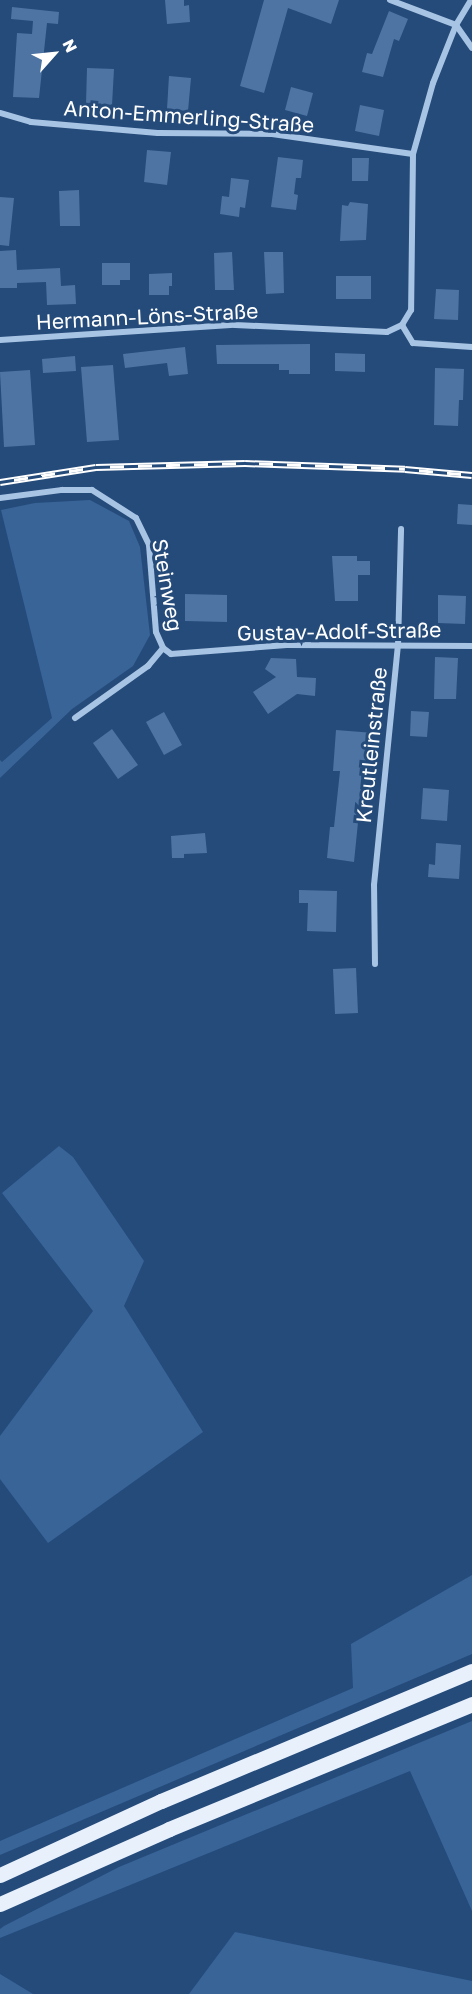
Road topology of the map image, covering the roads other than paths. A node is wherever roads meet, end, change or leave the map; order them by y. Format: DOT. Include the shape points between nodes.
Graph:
graph roads {
  1 [pos="390,0"];
  2 [pos="471,0"];
  3 [pos="456,25"];
  4 [pos="472,48"];
  5 [pos="0,113"];
  6 [pos="413,154"];
  7 [pos="402,325"];
  8 [pos="0,340"];
  9 [pos="472,347"];
  10 [pos="0,498"];
  11 [pos="401,529"];
  12 [pos="398,646"];
  13 [pos="472,646"];
  14 [pos="163,648"];
  15 [pos="171,654"];
  16 [pos="75,718"];
  17 [pos="375,964"];
  18 [pos="472,1671"];
  19 [pos="472,1704"];
  20 [pos="0,1875"];
  21 [pos="0,1904"];
  1 -- 3 [label="street"];
  2 -- 3 [label="street"];
  3 -- 4 [label="street"];
  3 -- 6 [label="street" via="433,82"];
  5 -- 6 [label="street, Anton-Emmerling-Straße" via="31,122 158,133 272,134"];
  6 -- 7 [label="street" via="411,310"];
  7 -- 8 [label="street, Hermann-Löns-Straße" via="387,332 235,325"];
  7 -- 9 [label="street" via="412,343"];
  10 -- 14 [label="street, Steinweg" via="92,490 136,518 149,545 156,632"];
  11 -- 12 [label="street, Kreutleinstraße"];
  12 -- 13 [label="street, Gustav-Adolf-Straße"];
  12 -- 15 [label="street, Gustav-Adolf-Straße" via="287,645"];
  12 -- 17 [label="street, Kreutleinstraße" via="374,885"];
  14 -- 15 [label="street, Steinweg"];
  14 -- 16 [label="street" via="148,666"];
  18 -- 20 [label="main road" via="162,1801"];
  19 -- 21 [label="main road"];
}
